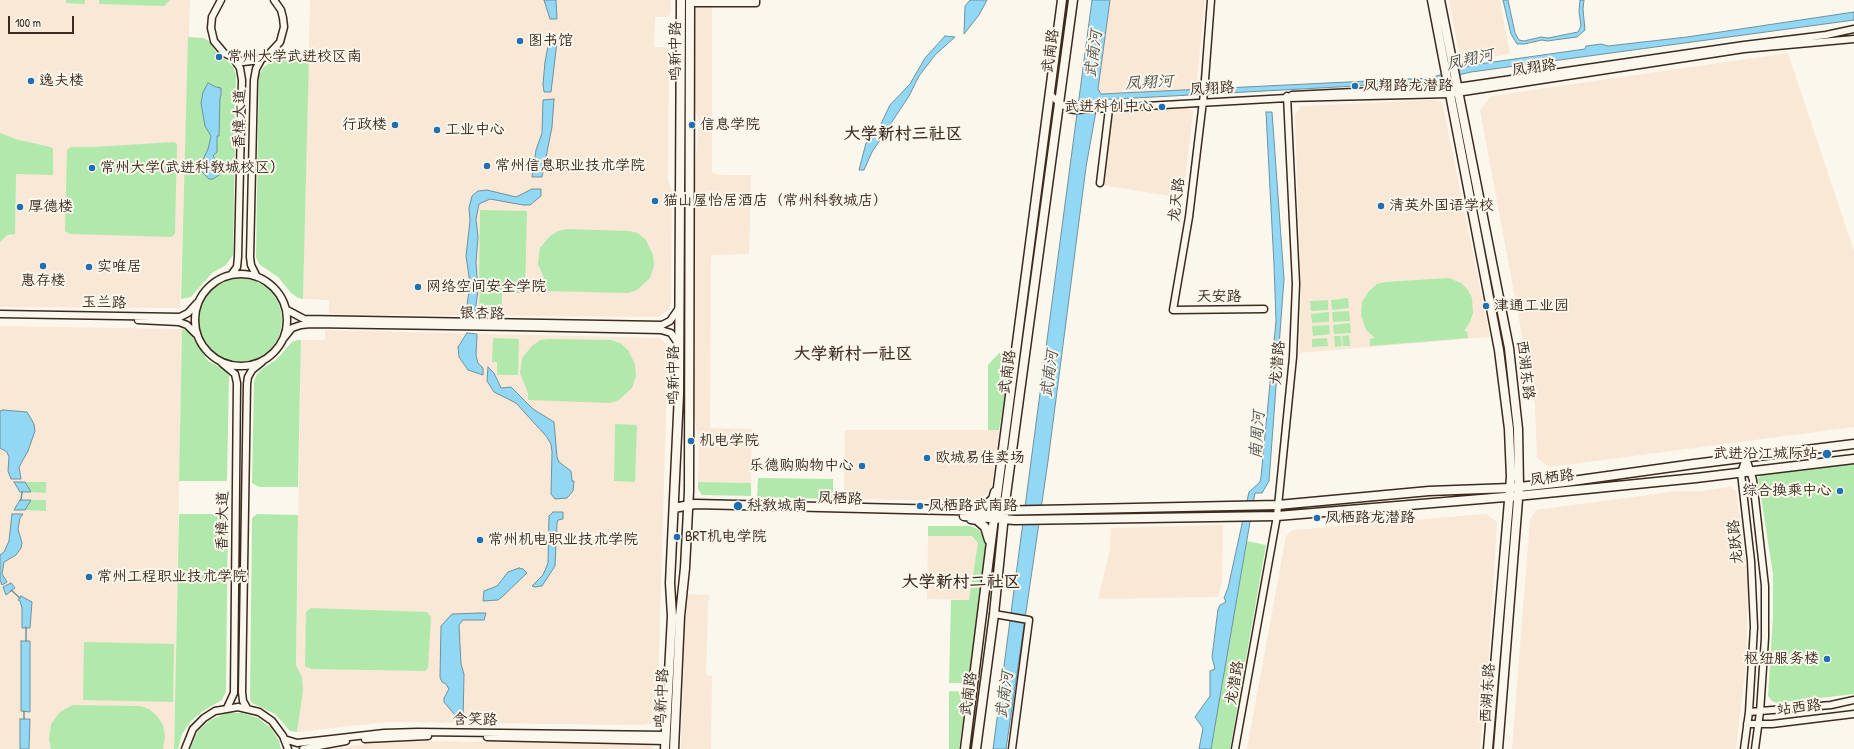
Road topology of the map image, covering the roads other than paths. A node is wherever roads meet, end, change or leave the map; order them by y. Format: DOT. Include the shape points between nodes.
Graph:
graph roads {
  1 [pos="681,0"];
  2 [pos="1062,0"];
  3 [pos="1073,0"];
  4 [pos="1211,0"];
  5 [pos="1432,0"];
  6 [pos="1440,0"];
  7 [pos="220,1"];
  8 [pos="275,1"];
  9 [pos="690,2"];
  10 [pos="756,2"];
  11 [pos="1854,29"];
  12 [pos="1854,39"];
  13 [pos="262,58"];
  14 [pos="234,59"];
  15 [pos="1458,90"];
  16 [pos="1449,91"];
  17 [pos="1050,94"];
  18 [pos="1287,97"];
  19 [pos="1058,100"];
  20 [pos="1202,101"];
  21 [pos="1101,107"];
  22 [pos="1109,109"];
  23 [pos="1100,183"];
  24 [pos="231,275"];
  25 [pos="257,277"];
  26 [pos="200,298"];
  27 [pos="679,308"];
  28 [pos="1264,309"];
  29 [pos="287,310"];
  30 [pos="1173,310"];
  31 [pos="0,314"];
  32 [pos="0,318"];
  33 [pos="284,338"];
  34 [pos="199,340"];
  35 [pos="679,345"];
  36 [pos="262,362"];
  37 [pos="222,363"];
  38 [pos="1854,444"];
  39 [pos="1746,458"];
  40 [pos="1854,459"];
  41 [pos="1751,472"];
  42 [pos="1741,473"];
  43 [pos="999,478"];
  44 [pos="1519,487"];
  45 [pos="1510,488"];
  46 [pos="1513,496"];
  47 [pos="1278,505"];
  48 [pos="688,506"];
  49 [pos="674,508"];
  50 [pos="1005,510"];
  51 [pos="959,514"];
  52 [pos="994,514"];
  53 [pos="1277,516"];
  54 [pos="1004,519"];
  55 [pos="990,551"];
  56 [pos="994,614"];
  57 [pos="1854,700"];
  58 [pos="227,708"];
  59 [pos="247,708"];
  60 [pos="1749,712"];
  61 [pos="1760,712"];
  62 [pos="1854,714"];
  63 [pos="1758,723"];
  64 [pos="1747,724"];
  65 [pos="284,739"];
  66 [pos="666,741"];
  67 [pos="185,749"];
  68 [pos="288,749"];
  69 [pos="303,749"];
  70 [pos="674,749"];
  71 [pos="966,749"];
  72 [pos="976,749"];
  73 [pos="1012,749"];
  74 [pos="1236,749"];
  75 [pos="1488,749"];
  76 [pos="1498,749"];
  77 [pos="1744,749"];
  78 [pos="1755,749"];
  1 -- 27 [label="main road, 鸣新中路"];
  2 -- 17 [label="main road, 武南路"];
  3 -- 19 [label="main road, 武南路"];
  4 -- 20 [label="street, 龙天路"];
  5 -- 16 [label="main road, 西湖东路"];
  6 -- 15 [label="main road, 西湖东路"];
  7 -- 14 [label="street" via="212,17 212,34 218,47"];
  8 -- 13 [label="street" via="283,18 282,35 274,50"];
  9 -- 10 [label="street"];
  9 -- 48 [label="main road, 鸣新中路"];
  11 -- 15 [label="street, 凤翔路" via="1826,36 1744,45"];
  12 -- 15 [label="street, 凤翔路" via="1777,45"];
  13 -- 14 [label="street" via="252,62"];
  13 -- 25 [label="street, 香樟大道" via="254,80 250,257"];
  14 -- 24 [label="street, 香樟大道" via="240,68 242,87 238,257"];
  15 -- 16 [label="street, 凤翔路"];
  15 -- 44 [label="main road, 西湖东路" via="1509,348 1518,429"];
  16 -- 18 [label="street, 凤翔路"];
  16 -- 45 [label="main road, 西湖东路" via="1499,350 1509,429"];
  17 -- 19 [label="street, 凤翔路"];
  17 -- 43 [label="main road, 武南路"];
  18 -- 20 [label="street, 凤翔路"];
  18 -- 47 [label="street, 龙潜路" via="1296,284 1293,357"];
  19 -- 21 [label="street, 凤翔路" via="1069,108"];
  19 -- 50 [label="main road, 武南路"];
  20 -- 21 [label="street, 凤翔路"];
  20 -- 22 [label="street, 凤翔路"];
  20 -- 30 [label="street, 龙天路" via="1189,217"];
  21 -- 22 [label="street, 凤翔路"];
  22 -- 23 [label="street"];
  24 -- 25 [label="street" via="245,274"];
  24 -- 26 [label="street" via="216,282"];
  25 -- 29 [label="street" via="275,288"];
  26 -- 31 [label="street, 玉兰路" via="188,313 180,317"];
  26 -- 34 [label="street" via="195,321"];
  27 -- 29 [label="street, 银杏路" via="670,321 662,325 304,319"];
  27 -- 35 [label="main road, 鸣新中路"];
  28 -- 30 [label="street, 天安路"];
  29 -- 33 [label="street" via="288,324"];
  32 -- 34 [label="street, 玉兰路" via="179,322 194,331"];
  33 -- 35 [label="street, 银杏路" via="292,328 311,324 493,327 661,330 671,333"];
  33 -- 36 [label="street" via="275,352"];
  34 -- 37 [label="street" via="212,357"];
  35 -- 49 [label="main road, 鸣新中路"];
  36 -- 37 [label="street" via="242,367"];
  36 -- 59 [label="street, 香樟大道" via="252,370 247,384 242,692"];
  37 -- 58 [label="street, 香樟大道" via="235,374 237,383 234,693"];
  38 -- 39 [label="main road, 凤栖路"];
  39 -- 41 [label="street, 龙跃路"];
  39 -- 42 [label="street, 龙跃路"];
  39 -- 44 [label="main road, 凤栖路"];
  40 -- 41 [label="main road, 凤栖路"];
  41 -- 42 [label="main road, 凤栖路"];
  41 -- 61 [label="street, 龙跃路" via="1765,586 1765,638"];
  42 -- 46 [label="main road, 凤栖路"];
  42 -- 60 [label="street, 龙跃路" via="1754,593"];
  43 -- 51 [label="main road" via="993,499 985,506"];
  43 -- 52 [label="main road, 武南路"];
  44 -- 45 [label="main road, 凤栖路"];
  44 -- 46 [label="main road, 西湖东路"];
  45 -- 46 [label="main road, 西湖东路"];
  45 -- 47 [label="main road, 凤栖路" via="1429,491"];
  46 -- 53 [label="main road, 凤栖路"];
  46 -- 75 [label="main road, 西湖东路"];
  46 -- 76 [label="main road, 西湖东路"];
  47 -- 50 [label="main road, 凤栖路"];
  47 -- 53 [label="street, 龙潜路"];
  48 -- 49 [label="main road, 凤栖路"];
  48 -- 51 [label="main road, 凤栖路"];
  48 -- 70 [label="main road, 鸣新中路"];
  49 -- 66 [label="main road, 鸣新中路"];
  50 -- 52 [label="main road, 凤栖路"];
  50 -- 54 [label="main road, 武南路"];
  51 -- 52 [label="main road, 凤栖路"];
  51 -- 55 [label="main road" via="977,520 985,528"];
  52 -- 54 [label="main road, 凤栖路"];
  52 -- 55 [label="main road, 武南路"];
  53 -- 54 [label="main road, 凤栖路"];
  53 -- 74 [label="street, 龙潜路"];
  54 -- 56 [label="main road, 武南路"];
  55 -- 71 [label="main road, 武南路"];
  56 -- 72 [label="main road, 武南路"];
  56 -- 73 [label="street" via="1029,620"];
  57 -- 61 [label="street, 站西路"];
  58 -- 59 [label="street"];
  58 -- 67 [label="street" via="215,711 199,723 190,735"];
  59 -- 65 [label="street" via="272,721"];
  60 -- 61 [label="street, 站西路"];
  60 -- 64 [label="street, 龙跃路"];
  61 -- 63 [label="street, 龙跃路"];
  62 -- 63 [label="street, 站西路" via="1772,724"];
  63 -- 64 [label="street, 站西路"];
  63 -- 78 [label="street, 龙跃路"];
  64 -- 77 [label="street, 龙跃路"];
  65 -- 66 [label="street, 含笑路" via="297,743 384,733 418,732"];
  65 -- 68 [label="street"];
  66 -- 69 [label="street, 含笑路" via="411,736 356,740"];
}
